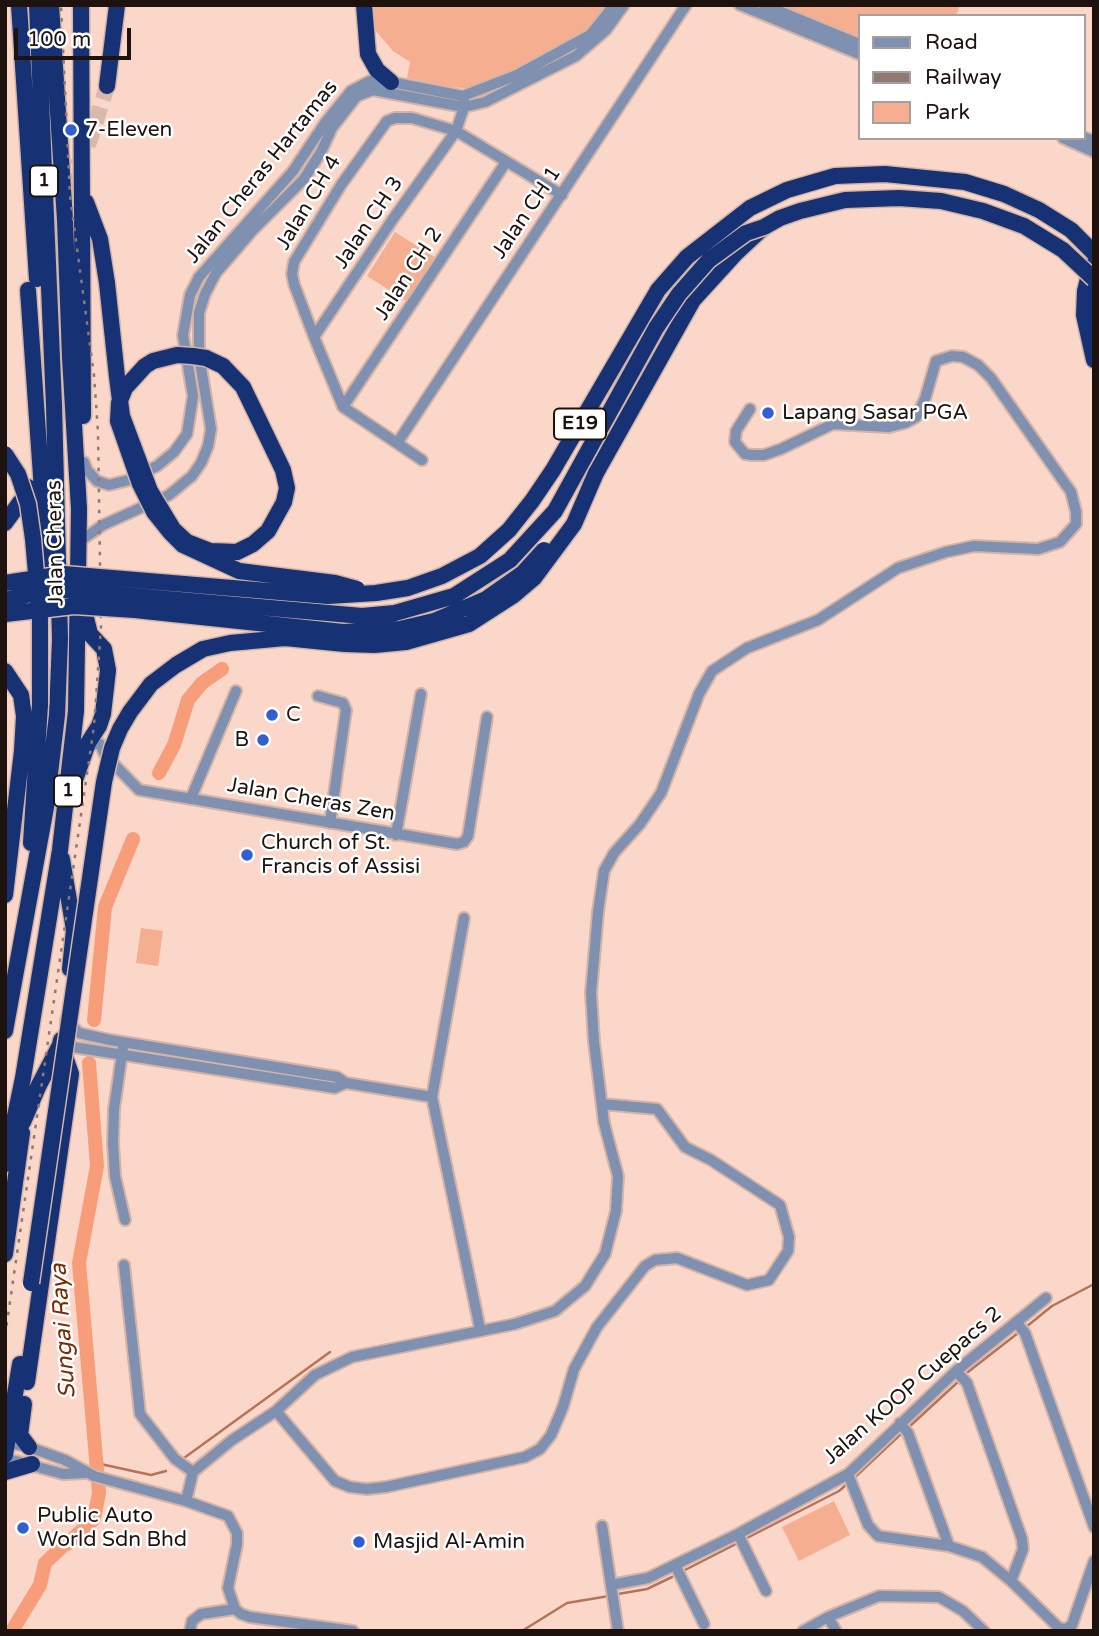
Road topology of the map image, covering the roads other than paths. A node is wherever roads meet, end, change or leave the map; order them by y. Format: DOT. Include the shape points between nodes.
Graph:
graph roads {
  1 [pos="19,5"];
  2 [pos="37,5"];
  3 [pos="51,5"];
  4 [pos="71,5"];
  5 [pos="81,5"];
  6 [pos="117,5"];
  7 [pos="364,5"];
  8 [pos="614,5"];
  9 [pos="624,5"];
  10 [pos="686,5"];
  11 [pos="740,5"];
  12 [pos="764,5"];
  13 [pos="839,41"];
  14 [pos="858,44"];
  15 [pos="858,53"];
  16 [pos="391,82"];
  17 [pos="107,86"];
  18 [pos="464,102"];
  19 [pos="80,123"];
  20 [pos="456,131"];
  21 [pos="1067,140"];
  22 [pos="1094,152"];
  23 [pos="506,162"];
  24 [pos="81,190"];
  25 [pos="289,194"];
  26 [pos="562,195"];
  27 [pos="257,210"];
  28 [pos="764,227"];
  29 [pos="1094,254"];
  30 [pos="1094,279"];
  31 [pos="28,290"];
  32 [pos="314,337"];
  33 [pos="51,358"];
  34 [pos="1094,360"];
  35 [pos="343,407"];
  36 [pos="750,409"];
  37 [pos="398,442"];
  38 [pos="39,449"];
  39 [pos="5,454"];
  40 [pos="422,460"];
  41 [pos="84,461"];
  42 [pos="596,473"];
  43 [pos="79,509"];
  44 [pos="5,523"];
  45 [pos="80,541"];
  46 [pos="5,583"];
  47 [pos="78,591"];
  48 [pos="376,593"];
  49 [pos="5,600"];
  50 [pos="5,614"];
  51 [pos="60,639"];
  52 [pos="5,671"];
  53 [pos="236,691"];
  54 [pos="421,694"];
  55 [pos="318,696"];
  56 [pos="103,714"];
  57 [pos="487,717"];
  58 [pos="85,750"];
  59 [pos="105,755"];
  60 [pos="191,797"];
  61 [pos="65,814"];
  62 [pos="330,823"];
  63 [pos="396,835"];
  64 [pos="60,850"];
  65 [pos="30,888"];
  66 [pos="5,895"];
  67 [pos="464,918"];
  68 [pos="63,1017"];
  69 [pos="5,1031"];
  70 [pos="60,1045"];
  71 [pos="123,1048"];
  72 [pos="23,1078"];
  73 [pos="432,1097"];
  74 [pos="602,1104"];
  75 [pos="23,1122"];
  76 [pos="5,1164"];
  77 [pos="125,1220"];
  78 [pos="5,1254"];
  79 [pos="124,1265"];
  80 [pos="1046,1298"];
  81 [pos="26,1321"];
  82 [pos="1016,1322"];
  83 [pos="480,1329"];
  84 [pos="956,1371"];
  85 [pos="27,1382"];
  86 [pos="276,1412"];
  87 [pos="901,1423"];
  88 [pos="29,1447"];
  89 [pos="6,1449"];
  90 [pos="32,1464"];
  91 [pos="5,1472"];
  92 [pos="193,1472"];
  93 [pos="848,1474"];
  94 [pos="89,1475"];
  95 [pos="186,1501"];
  96 [pos="601,1526"];
  97 [pos="1094,1527"];
  98 [pos="738,1534"];
  99 [pos="949,1546"];
  100 [pos="1094,1561"];
  101 [pos="675,1565"];
  102 [pos="1011,1581"];
  103 [pos="611,1585"];
  104 [pos="766,1591"];
  105 [pos="235,1609"];
  106 [pos="828,1617"];
  107 [pos="704,1624"];
  108 [pos="262,1625"];
  109 [pos="1066,1629"];
  110 [pos="190,1631"];
  111 [pos="353,1631"];
  112 [pos="618,1631"];
  113 [pos="803,1631"];
  114 [pos="836,1631"];
  115 [pos="984,1631"];
  1 -- 33 [label="highway" via="37,279 43,333"];
  2 -- 33 [label="highway, Jalan Cheras / 1"];
  3 -- 43 [label="highway, Jalan Cheras / 1"];
  4 -- 19 [label="highway" via="72,94"];
  5 -- 19 [label="highway"];
  6 -- 17 [label="highway"];
  7 -- 16 [label="highway" via="368,54"];
  8 -- 18 [label="street" via="590,34"];
  9 -- 18 [label="street, Jalan Cheras Hartamas" via="606,30 576,56 485,102"];
  10 -- 26 [label="street, Jalan CH 1"];
  11 -- 13 [label="street"];
  12 -- 13 [label="street"];
  13 -- 14 [label="street"];
  13 -- 15 [label="street"];
  16 -- 18 [label="street, Jalan Cheras Hartamas"];
  16 -- 27 [label="street, Jalan Cheras Hartamas" via="370,81 351,91 293,171"];
  18 -- 20 [label="street, Jalan CH 3"];
  18 -- 25 [label="street, Jalan Cheras Hartamas" via="373,90 357,96 332,128 304,179"];
  19 -- 24 [label="highway"];
  20 -- 23 [label="street"];
  20 -- 32 [label="street, Jalan CH 3"];
  20 -- 32 [label="street, Jalan CH 4" via="396,118 381,127 358,160 294,262 293,284"];
  21 -- 22 [label="street"];
  23 -- 26 [label="street"];
  23 -- 35 [label="street, Jalan CH 2"];
  24 -- 41 [label="highway"];
  24 -- 48 [label="highway, bridge" via="100,239 107,283 118,390 120,403 122,416 149,491 173,529 187,542 210,551 237,552 268,531 287,488 283,470 243,387 223,366 206,358 177,355 145,366 125,388 122,396 119,403 118,421 154,512 183,545 239,571"];
  25 -- 27 [label="street" via="265,211"];
  25 -- 45 [label="street, Jalan Cheras Hartamas" via="216,274 199,313 199,355 211,429 201,463 174,491"];
  26 -- 37 [label="street, Jalan CH 1"];
  27 -- 41 [label="street, Jalan Cheras Hartamas" via="199,277 190,295 183,335 193,396 187,434 157,466 129,480 109,485 97,481"];
  28 -- 30 [label="highway, E19, bridge" via="800,211 845,200 941,201 1024,226 1063,250"];
  28 -- 42 [label="highway, bridge" via="693,300"];
  28 -- 49 [label="highway, E19, bridge" via="728,245 679,294 555,510 510,560 454,596 362,616 65,590"];
  29 -- 34 [label="highway" via="1084,315"];
  29 -- 48 [label="highway, E19, bridge" via="1070,230 1039,210 965,182 885,174 835,176 787,190 713,234 658,290 553,470 509,530 480,556 442,576"];
  31 -- 38 [label="highway"];
  32 -- 35 [label="street, Jalan CH 4"];
  33 -- 51 [label="highway, Jalan Cheras / 1"];
  35 -- 37 [label="street"];
  36 -- 74 [label="street" via="736,431 735,442 752,455 781,450 833,424 889,428 916,416 936,361 963,358 991,378 1071,492 1076,524 1059,542 1038,549 974,546 898,568 817,620 747,648 712,671 661,793 604,872 591,993"];
  37 -- 40 [label="street"];
  38 -- 44 [label="highway" via="28,488"];
  38 -- 51 [label="highway" via="46,547"];
  39 -- 65 [label="highway, bridge" via="28,504 40,619"];
  41 -- 43 [label="highway"];
  42 -- 50 [label="highway, bridge" via="565,524 513,581 486,599 434,621 400,629 343,632 74,606"];
  42 -- 81 [label="highway, bridge" via="574,524 534,578 469,624 406,642 374,645 285,638 202,649 151,684 130,712 112,748 104,782"];
  43 -- 45 [label="highway, Jalan Cheras / 1"];
  45 -- 47 [label="highway, Jalan Cheras / 1"];
  46 -- 48 [label="highway, E19, bridge" via="64,574 277,593"];
  47 -- 56 [label="highway" via="90,634 107,659"];
  47 -- 61 [label="highway, Jalan Cheras / 1" via="76,711"];
  51 -- 65 [label="highway, Jalan Cheras / 1" via="46,807"];
  52 -- 66 [label="highway" via="21,695 24,716"];
  53 -- 60 [label="street"];
  54 -- 63 [label="street"];
  55 -- 62 [label="street" via="343,702 346,710"];
  56 -- 58 [label="highway"];
  56 -- 59 [label="street" via="99,734"];
  57 -- 63 [label="street, Jalan Cheras Zen" via="464,842 448,844"];
  58 -- 59 [label="street" via="97,743"];
  58 -- 61 [label="highway"];
  59 -- 60 [label="street, Jalan Cheras Zen" via="139,790"];
  60 -- 62 [label="street, Jalan Cheras Zen"];
  61 -- 64 [label="highway, Jalan Cheras / 1"];
  62 -- 63 [label="street, Jalan Cheras Zen"];
  64 -- 68 [label="highway" via="74,930"];
  64 -- 72 [label="highway, Jalan Cheras / 1"];
  65 -- 69 [label="highway, Jalan Cheras / 1"];
  67 -- 73 [label="street"];
  68 -- 70 [label="highway"];
  68 -- 71 [label="street" via="79,1033"];
  70 -- 71 [label="street"];
  70 -- 75 [label="highway"];
  70 -- 85 [label="highway" via="71,1074"];
  71 -- 73 [label="street" via="335,1088 345,1083"];
  71 -- 77 [label="street" via="113,1143"];
  72 -- 75 [label="highway"];
  72 -- 76 [label="highway"];
  73 -- 83 [label="street"];
  74 -- 83 [label="street" via="618,1176 616,1211 605,1254 585,1286 555,1311"];
  74 -- 86 [label="street" via="657,1109 685,1147 780,1205 788,1251 769,1280 747,1285 677,1258 645,1266 579,1358 551,1435 540,1450 525,1457 386,1487 350,1487 335,1480"];
  75 -- 78 [label="highway"];
  79 -- 92 [label="street" via="140,1414 175,1460"];
  80 -- 82 [label="street, Jalan KOOP Cuepacs 2"];
  81 -- 85 [label="highway"];
  81 -- 89 [label="highway"];
  82 -- 84 [label="street, Jalan KOOP Cuepacs 2"];
  82 -- 97 [label="street" via="1025,1333"];
  83 -- 86 [label="street" via="352,1357 315,1375"];
  84 -- 87 [label="street, Jalan KOOP Cuepacs 2"];
  84 -- 102 [label="street" via="967,1383 1022,1539 1023,1549"];
  85 -- 88 [label="highway" via="20,1435"];
  86 -- 92 [label="street"];
  87 -- 93 [label="street, Jalan KOOP Cuepacs 2"];
  87 -- 99 [label="street"];
  88 -- 89 [label="street"];
  88 -- 94 [label="street"];
  89 -- 90 [label="street"];
  90 -- 91 [label="highway"];
  90 -- 94 [label="street" via="63,1474"];
  92 -- 95 [label="street"];
  93 -- 98 [label="street, Jalan KOOP Cuepacs 2"];
  93 -- 99 [label="street" via="868,1525 878,1535"];
  94 -- 95 [label="street"];
  95 -- 105 [label="street" via="219,1511 234,1524 237,1544 229,1588"];
  96 -- 103 [label="street"];
  98 -- 101 [label="street, Jalan KOOP Cuepacs 2"];
  98 -- 104 [label="street"];
  99 -- 102 [label="street" via="982,1557"];
  100 -- 109 [label="street" via="1072,1625"];
  101 -- 103 [label="street, Jalan KOOP Cuepacs 2" via="648,1578"];
  101 -- 107 [label="street"];
  102 -- 109 [label="street" via="1059,1628"];
  103 -- 112 [label="street"];
  105 -- 108 [label="street"];
  105 -- 110 [label="street" via="201,1614 192,1621"];
  106 -- 113 [label="street"];
  106 -- 114 [label="street"];
  106 -- 115 [label="street" via="879,1596 939,1597"];
  108 -- 111 [label="street"];
}
